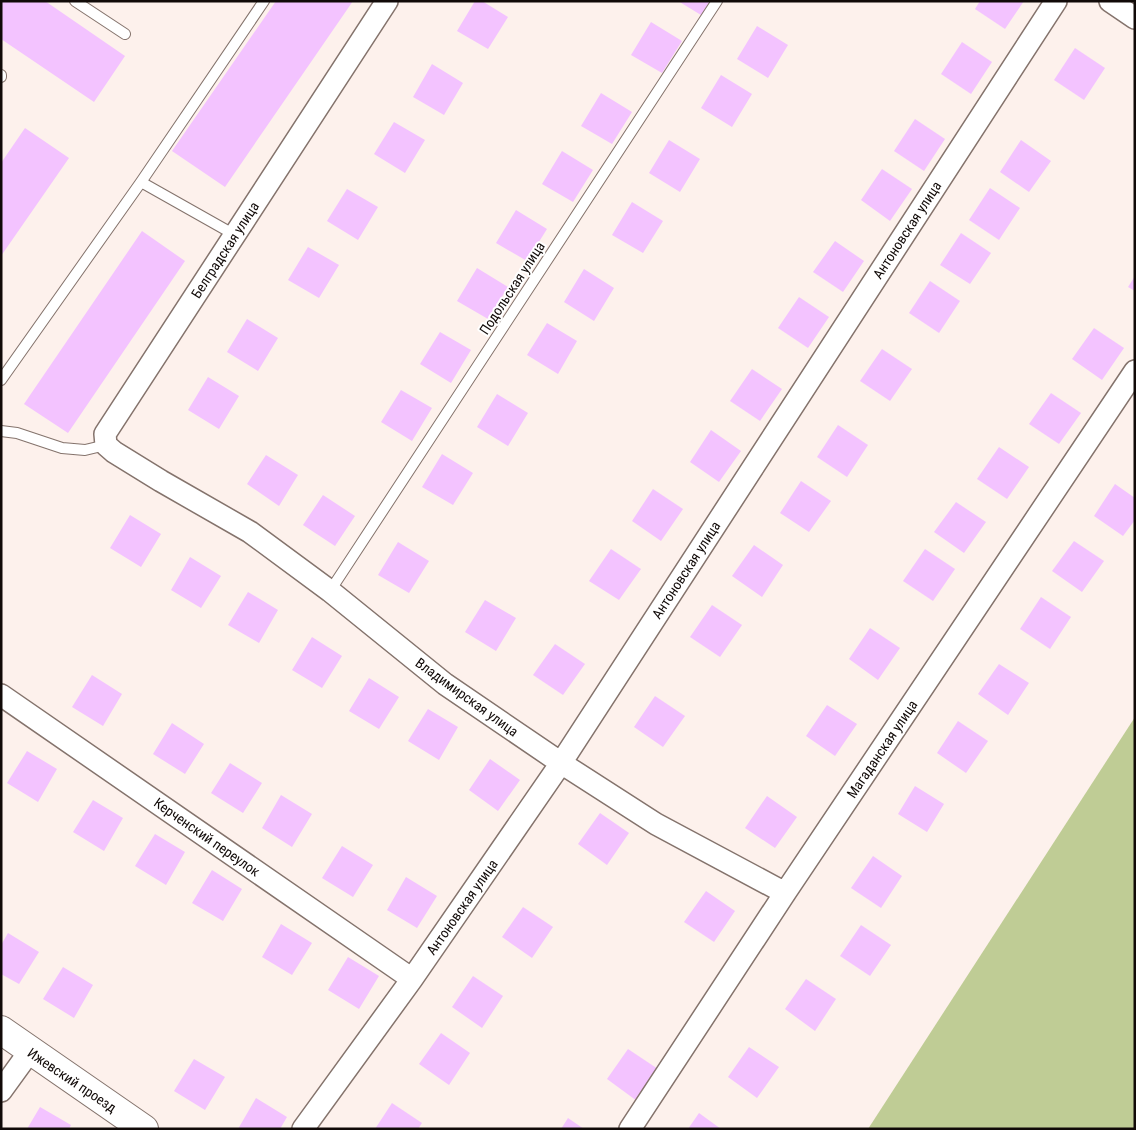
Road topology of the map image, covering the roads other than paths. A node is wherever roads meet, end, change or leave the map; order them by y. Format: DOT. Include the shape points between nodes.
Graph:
graph roads {
  1 [pos="75,1"];
  2 [pos="264,1"];
  3 [pos="386,1"];
  4 [pos="717,1"];
  5 [pos="1056,1"];
  6 [pos="1110,1"];
  7 [pos="1135,18"];
  8 [pos="125,34"];
  9 [pos="141,182"];
  10 [pos="235,235"];
  11 [pos="1135,371"];
  12 [pos="1,380"];
  13 [pos="1,432"];
  14 [pos="106,445"];
  15 [pos="330,590"];
  16 [pos="1,696"];
  17 [pos="560,763"];
  18 [pos="786,893"];
  19 [pos="412,979"];
  20 [pos="1,1030"];
  21 [pos="30,1051"];
  22 [pos="1,1091"];
  23 [pos="144,1129"];
  24 [pos="303,1129"];
  25 [pos="630,1129"];
  1 -- 8 [label="lane"];
  2 -- 9 [label="lane"];
  3 -- 10 [label="street, Белградская улица"];
  4 -- 15 [label="lane, Подольская улица"];
  5 -- 17 [label="street, Антоновская улица"];
  6 -- 7 [label="street"];
  9 -- 10 [label="lane"];
  9 -- 12 [label="lane"];
  10 -- 14 [label="street, Белградская улица" via="105,434"];
  11 -- 18 [label="street, Магаданская улица"];
  13 -- 14 [label="lane" via="17,433 62,448 85,450"];
  14 -- 15 [label="street, Владимирская улица" via="250,532"];
  15 -- 17 [label="street, Владимирская улица" via="446,684"];
  16 -- 19 [label="street, Керченский переулок"];
  17 -- 18 [label="street, Владимирская улица" via="656,824"];
  17 -- 19 [label="street, Антоновская улица"];
  18 -- 25 [label="street, Магаданская улица"];
  19 -- 24 [label="street, Антоновская улица"];
  20 -- 21 [label="street, Ижевский проезд"];
  21 -- 22 [label="street"];
  21 -- 23 [label="street, Ижевский проезд"];
}
